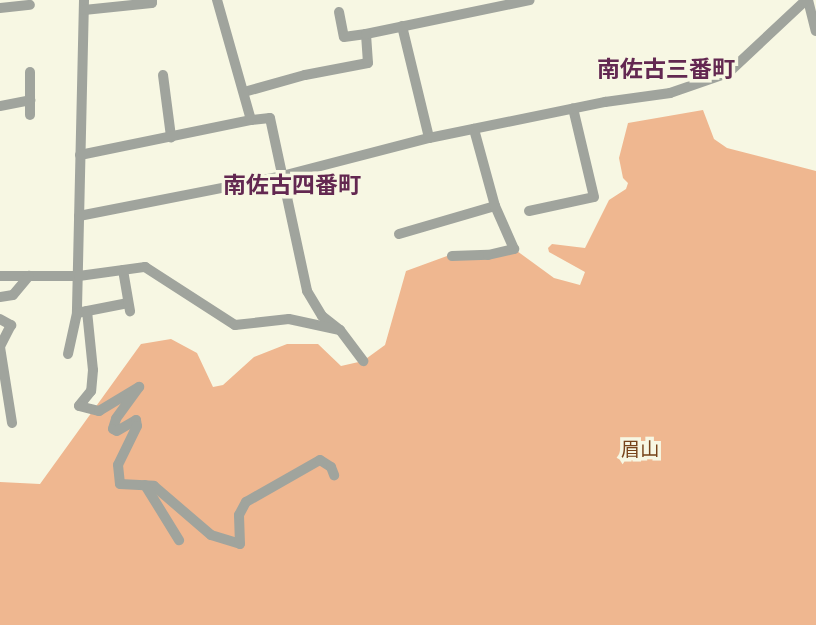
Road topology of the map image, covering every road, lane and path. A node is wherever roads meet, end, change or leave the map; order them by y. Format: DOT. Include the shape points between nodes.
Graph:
graph roads {
  1 [pos="152,0"];
  2 [pos="217,0"];
  3 [pos="530,0"];
  4 [pos="807,0"];
  5 [pos="507,2"];
  6 [pos="30,5"];
  7 [pos="84,5"];
  8 [pos="0,8"];
  9 [pos="339,12"];
  10 [pos="402,26"];
  11 [pos="816,31"];
  12 [pos="366,34"];
  13 [pos="30,72"];
  14 [pos="163,75"];
  15 [pos="244,92"];
  16 [pos="30,100"];
  17 [pos="0,106"];
  18 [pos="573,108"];
  19 [pos="30,116"];
  20 [pos="251,121"];
  21 [pos="474,129"];
  22 [pos="171,137"];
  23 [pos="429,138"];
  24 [pos="80,155"];
  25 [pos="282,176"];
  26 [pos="495,206"];
  27 [pos="529,211"];
  28 [pos="79,216"];
  29 [pos="399,234"];
  30 [pos="452,256"];
  31 [pos="123,270"];
  32 [pos="0,276"];
  33 [pos="29,276"];
  34 [pos="79,276"];
  35 [pos="0,297"];
  36 [pos="82,312"];
  37 [pos="0,319"];
  38 [pos="340,330"];
  39 [pos="0,347"];
  40 [pos="68,354"];
  41 [pos="363,361"];
  42 [pos="12,424"];
  43 [pos="334,475"];
  44 [pos="145,485"];
  45 [pos="179,540"];
  1 -- 7 [label="street"];
  2 -- 15 [label="street"];
  3 -- 5 [label="street"];
  4 -- 11 [label="street"];
  4 -- 18 [label="street" via="728,73 670,93"];
  5 -- 10 [label="street"];
  6 -- 8 [label="street"];
  7 -- 24 [label="street"];
  9 -- 12 [label="street" via="344,37"];
  10 -- 12 [label="street"];
  10 -- 23 [label="street"];
  12 -- 15 [label="street" via="368,63"];
  13 -- 16 [label="street"];
  14 -- 22 [label="street"];
  15 -- 20 [label="street"];
  16 -- 17 [label="street"];
  16 -- 19 [label="street"];
  18 -- 21 [label="street"];
  18 -- 27 [label="street" via="594,197"];
  20 -- 22 [label="street"];
  20 -- 25 [label="street" via="270,118"];
  21 -- 23 [label="street"];
  21 -- 26 [label="street"];
  22 -- 24 [label="street"];
  23 -- 25 [label="street"];
  24 -- 28 [label="street"];
  25 -- 28 [label="street"];
  25 -- 38 [label="street" via="307,291 322,316"];
  26 -- 29 [label="street"];
  26 -- 30 [label="street" via="514,249"];
  28 -- 34 [label="street"];
  31 -- 34 [label="street"];
  31 -- 36 [label="street" via="129,307"];
  31 -- 38 [label="street" via="145,267 235,325 289,319"];
  32 -- 33 [label="street"];
  33 -- 34 [label="street"];
  33 -- 35 [label="street" via="13,295"];
  34 -- 36 [label="street"];
  36 -- 40 [label="street"];
  36 -- 44 [label="street" via="93,370 91,391 79,407 99,411 139,387 113,429 136,419 118,465 120,484"];
  37 -- 39 [label="street" via="11,325"];
  38 -- 41 [label="street"];
  39 -- 42 [label="street"];
  43 -- 44 [label="street" via="320,460 246,502 239,515 240,544 211,535 154,486"];
  44 -- 45 [label="street"];
}
